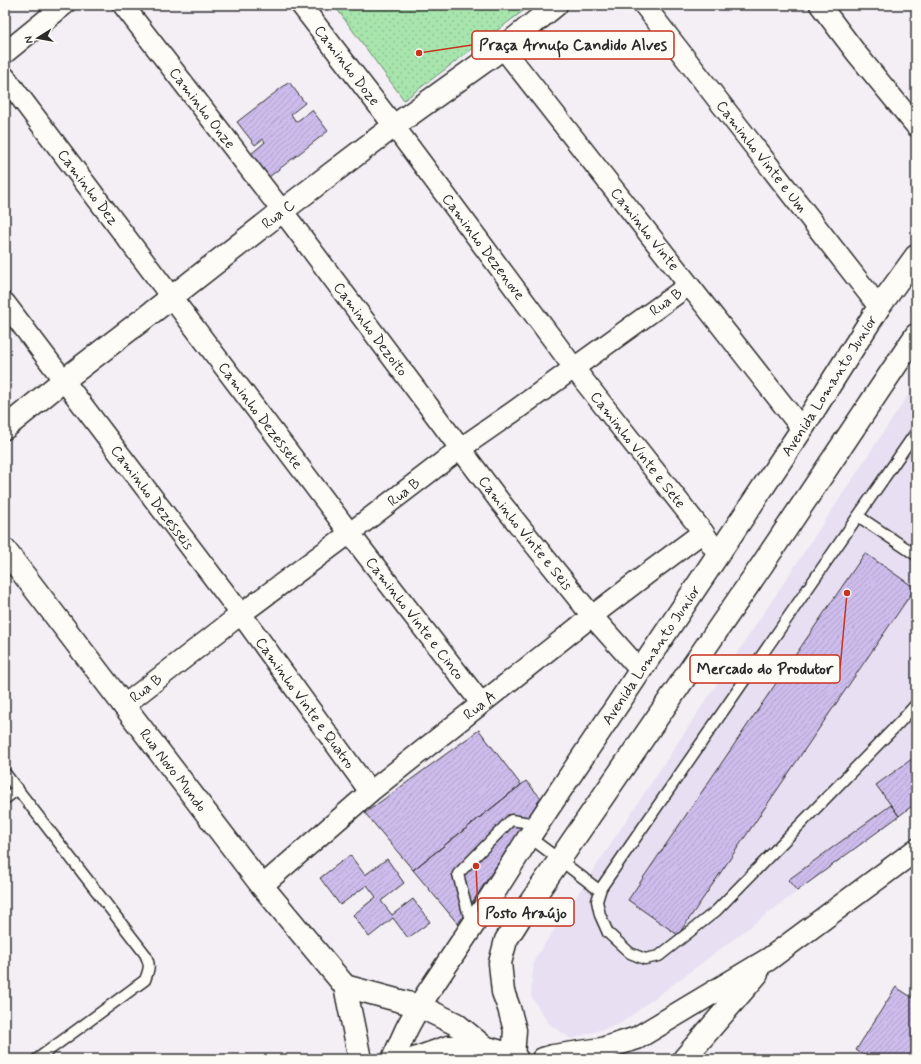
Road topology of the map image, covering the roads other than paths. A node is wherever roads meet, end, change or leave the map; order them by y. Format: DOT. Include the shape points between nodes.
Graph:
graph roads {
  1 [pos="64,5"];
  2 [pos="123,5"];
  3 [pos="301,5"];
  4 [pos="556,5"];
  5 [pos="644,5"];
  6 [pos="820,5"];
  7 [pos="503,48"];
  8 [pos="5,53"];
  9 [pos="5,77"];
  10 [pos="394,126"];
  11 [pos="916,126"];
  12 [pos="282,211"];
  13 [pos="916,256"];
  14 [pos="689,285"];
  15 [pos="172,297"];
  16 [pos="5,302"];
  17 [pos="879,307"];
  18 [pos="916,335"];
  19 [pos="574,367"];
  20 [pos="64,380"];
  21 [pos="5,428"];
  22 [pos="802,429"];
  23 [pos="916,432"];
  24 [pos="461,448"];
  25 [pos="858,516"];
  26 [pos="704,532"];
  27 [pos="350,533"];
  28 [pos="5,550"];
  29 [pos="718,554"];
  30 [pos="916,555"];
  31 [pos="241,614"];
  32 [pos="592,616"];
  33 [pos="641,671"];
  34 [pos="481,703"];
  35 [pos="916,704"];
  36 [pos="124,706"];
  37 [pos="5,773"];
  38 [pos="18,789"];
  39 [pos="370,792"];
  40 [pos="5,799"];
  41 [pos="533,830"];
  42 [pos="916,850"];
  43 [pos="560,860"];
  44 [pos="262,886"];
  45 [pos="600,891"];
  46 [pos="472,927"];
  47 [pos="769,959"];
  48 [pos="345,986"];
  49 [pos="419,1006"];
  50 [pos="484,1047"];
  51 [pos="515,1058"];
  52 [pos="37,1059"];
  53 [pos="360,1059"];
  54 [pos="392,1059"];
  55 [pos="414,1059"];
  56 [pos="543,1059"];
  57 [pos="684,1059"];
  1 -- 8 [label="street"];
  2 -- 12 [label="street, Caminho Onze"];
  3 -- 10 [label="street, Caminho Doze"];
  4 -- 7 [label="main road, Rua C"];
  5 -- 17 [label="street, Caminho Vinte e Um"];
  6 -- 11 [label="street"];
  7 -- 10 [label="main road, Rua C"];
  7 -- 14 [label="street, Caminho Vinte"];
  9 -- 15 [label="street, Caminho Dez"];
  10 -- 12 [label="main road, Rua C"];
  10 -- 19 [label="street, Caminho Dezenove"];
  12 -- 15 [label="main road, Rua C"];
  12 -- 24 [label="street, Caminho Dezoito"];
  13 -- 17 [label="main road, Avenida Lomanto Junior"];
  14 -- 19 [label="street, Rua B"];
  14 -- 22 [label="street, Caminho Vinte"];
  15 -- 20 [label="main road, Rua C"];
  15 -- 27 [label="street, Caminho Dezessete"];
  16 -- 20 [label="street, Caminho Dezesseis"];
  17 -- 22 [label="main road, Avenida Lomanto Junior"];
  18 -- 43 [label="main road"];
  19 -- 24 [label="street, Rua B"];
  19 -- 26 [label="street, Caminho Vinte e Sete"];
  20 -- 21 [label="main road, Rua C"];
  20 -- 31 [label="street, Caminho Dezesseis"];
  22 -- 29 [label="main road, Avenida Lomanto Junior"];
  23 -- 25 [label="lane"];
  24 -- 27 [label="street, Rua B"];
  24 -- 32 [label="street, Caminho Vinte e Seis" via="501,503"];
  25 -- 30 [label="lane"];
  25 -- 45 [label="lane"];
  26 -- 29 [label="street, Caminho Vinte e Sete"];
  26 -- 32 [label="street, Rua A"];
  27 -- 31 [label="street, Rua B"];
  27 -- 34 [label="street, Caminho Vinte e Cinco"];
  28 -- 36 [label="main road, Rua Novo Mundo"];
  29 -- 33 [label="main road, Avenida Lomanto Junior"];
  31 -- 36 [label="street, Rua B"];
  31 -- 39 [label="street, Caminho Vinte e Quatro"];
  32 -- 33 [label="street, Caminho Vinte e Seis"];
  32 -- 34 [label="street, Rua A"];
  33 -- 41 [label="main road, Avenida Lomanto Junior"];
  34 -- 39 [label="street, Rua A"];
  35 -- 45 [label="lane" via="716,911 659,956 645,959 630,953 608,933 597,901"];
  36 -- 44 [label="main road, Rua Novo Mundo"];
  37 -- 38 [label="lane"];
  38 -- 40 [label="lane"];
  38 -- 52 [label="lane" via="145,954 149,963 145,980"];
  39 -- 44 [label="street, Rua A"];
  41 -- 43 [label="lane"];
  41 -- 46 [label="main road, Avenida Lomanto Junior"];
  41 -- 46 [label="lane" via="511,820 458,874"];
  42 -- 47 [label="main road"];
  43 -- 45 [label="lane"];
  43 -- 51 [label="main road" via="506,940 500,963 503,992 515,1030"];
  44 -- 48 [label="main road, Rua Novo Mundo"];
  46 -- 49 [label="main road, Avenida Lomanto Junior"];
  47 -- 56 [label="main road" via="637,1038 602,1050"];
  47 -- 57 [label="main road"];
  48 -- 49 [label="main road"];
  48 -- 53 [label="main road"];
  49 -- 50 [label="main road" via="456,1024"];
  49 -- 54 [label="main road, Avenida Lomanto Junior"];
  50 -- 51 [label="main road"];
  50 -- 55 [label="main road" via="448,1047"];
}
